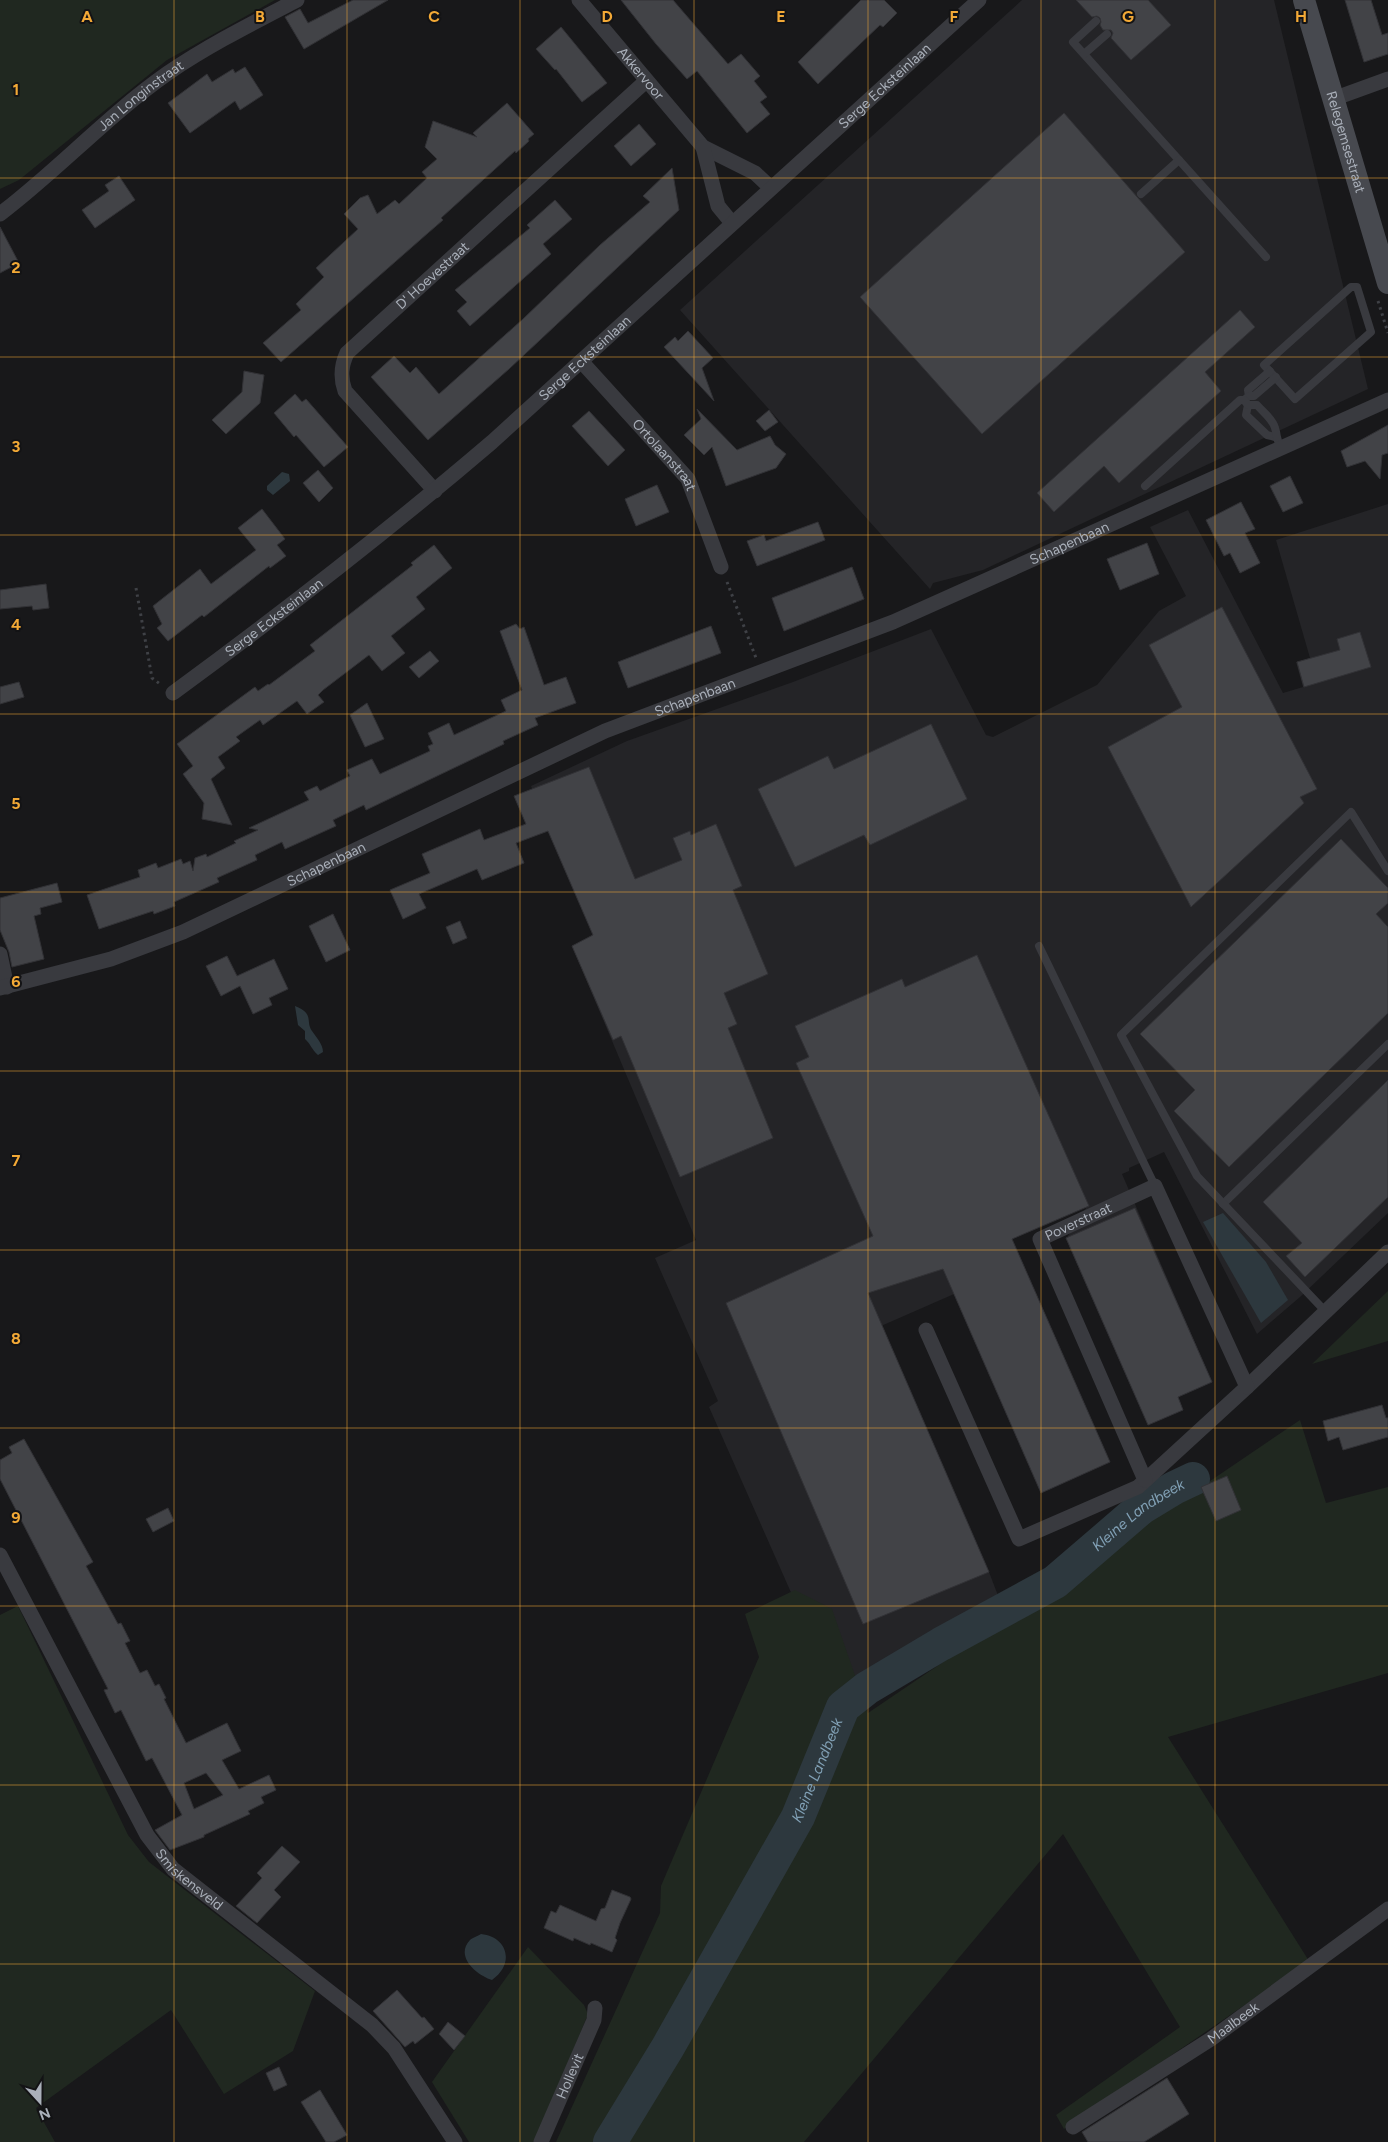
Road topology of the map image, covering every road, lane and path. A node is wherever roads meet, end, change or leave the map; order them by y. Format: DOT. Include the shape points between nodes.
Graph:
graph roads {
  1 [pos="297,0"];
  2 [pos="579,0"];
  3 [pos="980,0"];
  4 [pos="1304,0"];
  5 [pos="1096,21"];
  6 [pos="1107,34"];
  7 [pos="1084,54"];
  8 [pos="1388,79"];
  9 [pos="646,81"];
  10 [pos="1333,99"];
  11 [pos="703,147"];
  12 [pos="1179,160"];
  13 [pos="771,188"];
  14 [pos="1140,194"];
  15 [pos="0,214"];
  16 [pos="732,223"];
  17 [pos="1266,257"];
  18 [pos="1388,283"];
  19 [pos="581,360"];
  20 [pos="1270,371"];
  21 [pos="1276,377"];
  22 [pos="1247,400"];
  23 [pos="1388,400"];
  24 [pos="1278,442"];
  25 [pos="1145,486"];
  26 [pos="435,491"];
  27 [pos="721,567"];
  28 [pos="136,588"];
  29 [pos="760,673"];
  30 [pos="173,693"];
  31 [pos="1388,871"];
  32 [pos="1039,946"];
  33 [pos="0,954"];
  34 [pos="4,988"];
  35 [pos="1388,1044"];
  36 [pos="1155,1186"];
  37 [pos="1223,1204"];
  38 [pos="1388,1252"];
  39 [pos="1326,1311"];
  40 [pos="926,1330"];
  41 [pos="1247,1387"];
  42 [pos="1145,1480"];
  43 [pos="0,1555"];
  44 [pos="1388,1909"];
  45 [pos="595,2008"];
  46 [pos="1073,2127"];
  47 [pos="454,2142"];
  48 [pos="541,2142"];
  1 -- 15 [label="street, Jan Longinstraat" via="217,42 168,74"];
  2 -- 9 [label="street, Akkervoor"];
  3 -- 13 [label="street, Serge Ecksteinlaan"];
  4 -- 10 [label="street, Relegemsestraat"];
  5 -- 7 [label="lane" via="1073,42"];
  6 -- 7 [label="lane"];
  7 -- 12 [label="lane"];
  8 -- 10 [label="street"];
  9 -- 11 [label="street, Akkervoor"];
  9 -- 26 [label="street, D' Hoevestraat" via="348,353 342,364 341,375 346,391"];
  10 -- 18 [label="street, Relegemsestraat"];
  11 -- 13 [label="street, Akkervoor" via="755,173"];
  11 -- 16 [label="street, Akkervoor" via="718,206"];
  12 -- 14 [label="lane"];
  12 -- 17 [label="lane"];
  13 -- 16 [label="street, Serge Ecksteinlaan"];
  16 -- 19 [label="street, Serge Ecksteinlaan"];
  19 -- 26 [label="street, Serge Ecksteinlaan"];
  19 -- 27 [label="street, Ortolaanstraat" via="688,480"];
  20 -- 21 [label="lane"];
  20 -- 21 [label="lane" via="1264,365 1351,287 1357,287 1371,332 1295,398"];
  20 -- 22 [label="lane" via="1248,390"];
  21 -- 22 [label="lane"];
  22 -- 24 [label="lane" via="1257,405 1272,422"];
  22 -- 24 [label="lane" via="1246,415"];
  22 -- 25 [label="lane" via="1240,400"];
  23 -- 24 [label="street, Schapenbaan"];
  24 -- 29 [label="street, Schapenbaan" via="902,618"];
  26 -- 30 [label="street, Serge Ecksteinlaan" via="294,604"];
  27 -- 29 [label="path"];
  28 -- 30 [label="path" via="152,678"];
  29 -- 34 [label="street, Schapenbaan" via="606,731 183,932 111,959"];
  31 -- 37 [label="lane" via="1351,812 1121,1035 1197,1176"];
  32 -- 36 [label="lane"];
  33 -- 34 [label="street"];
  35 -- 37 [label="lane"];
  36 -- 41 [label="street"];
  36 -- 42 [label="street, Poverstraat" via="1040,1239"];
  37 -- 39 [label="lane"];
  38 -- 39 [label="street"];
  39 -- 41 [label="street"];
  40 -- 42 [label="street" via="1019,1539 1138,1487"];
  41 -- 42 [label="street"];
  43 -- 47 [label="street, Smiskensveld" via="147,1835 173,1869 372,2025 394,2048"];
  44 -- 46 [label="street, Maalbeek" via="1211,2039"];
  45 -- 48 [label="street, Hollevit" via="594,2020"];
}
